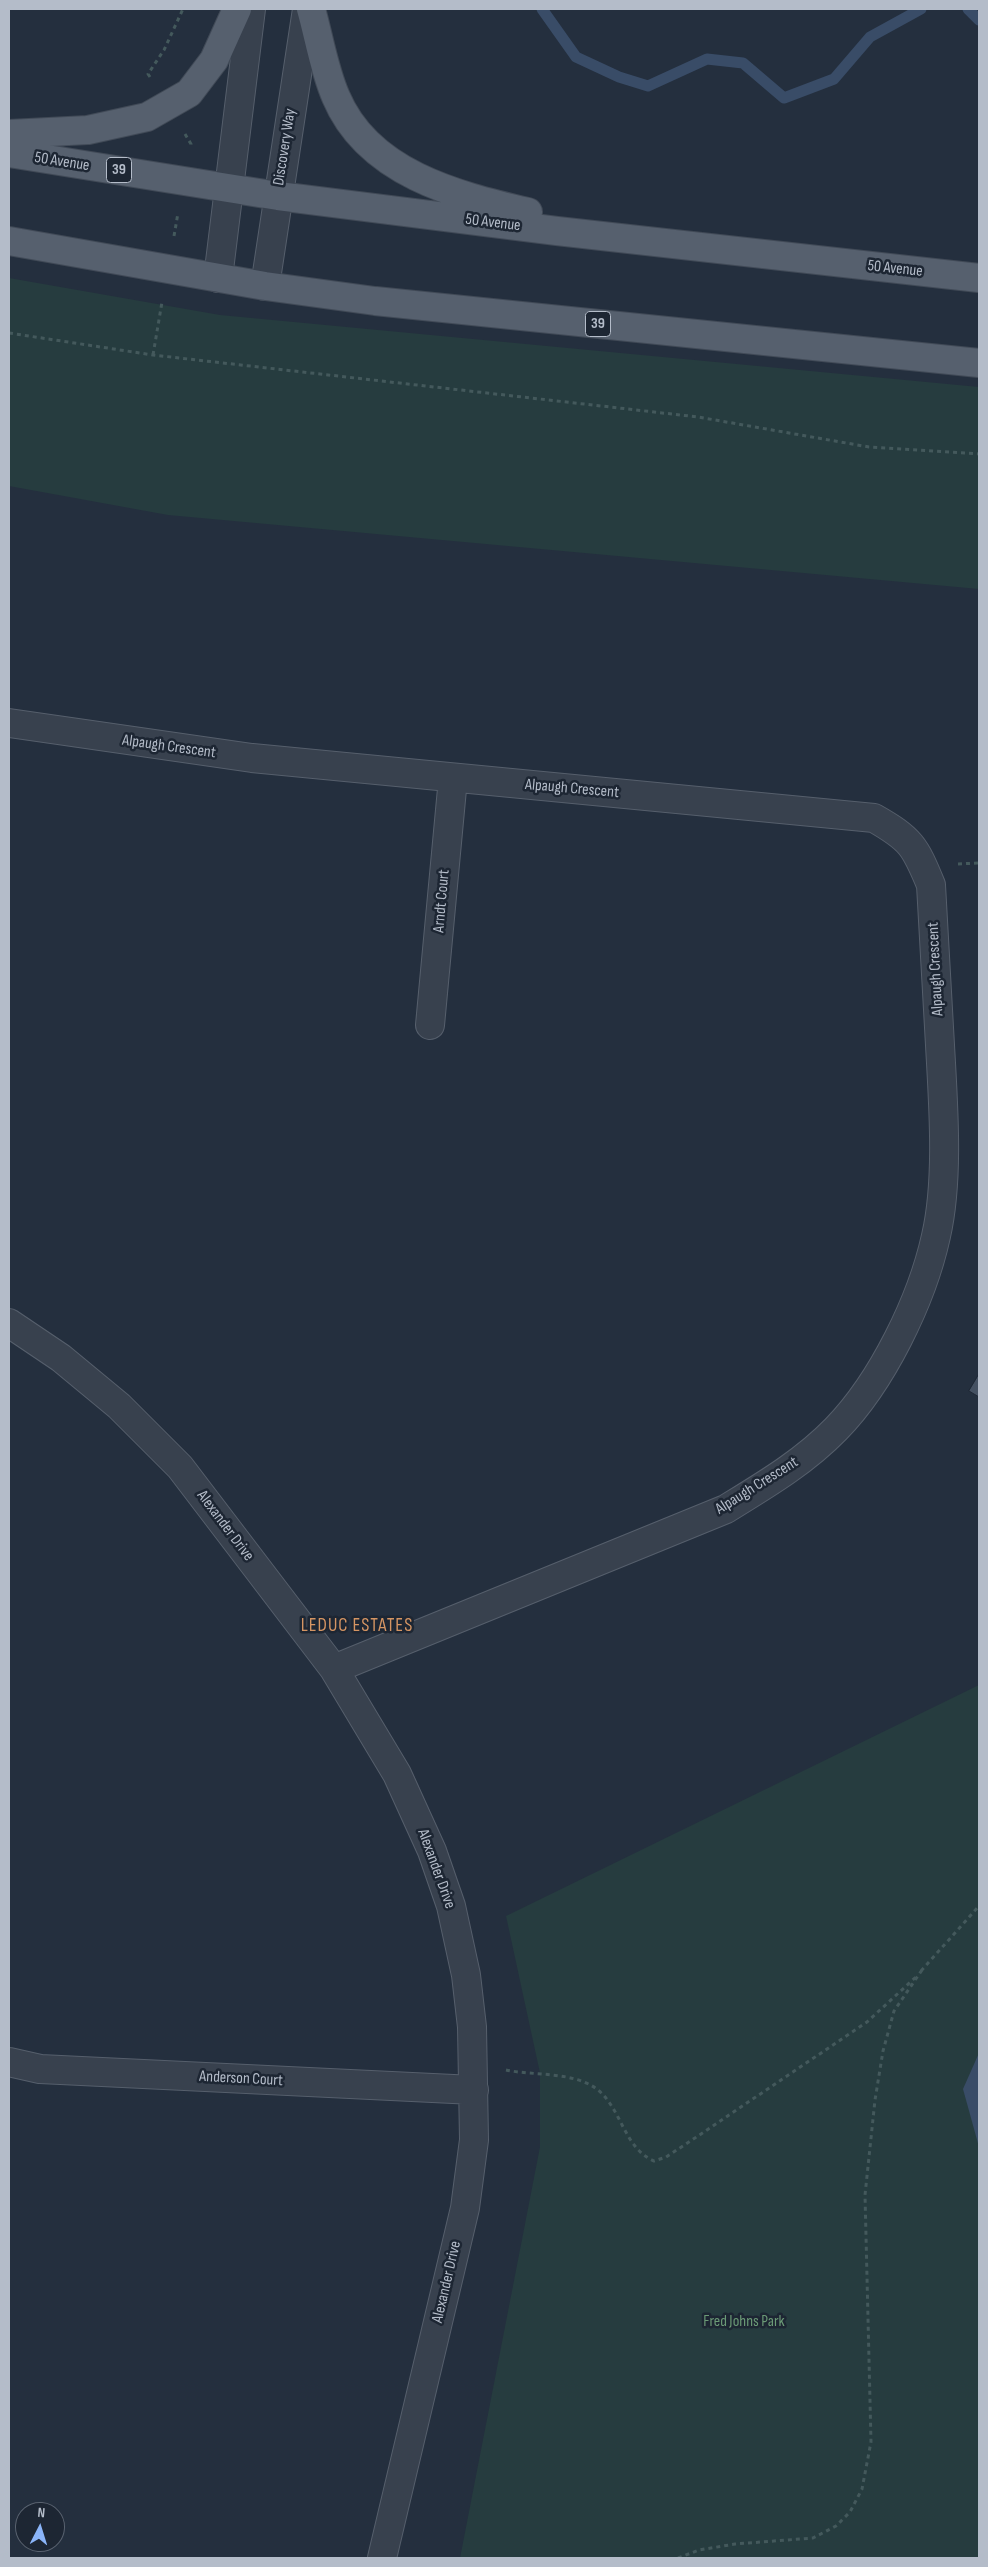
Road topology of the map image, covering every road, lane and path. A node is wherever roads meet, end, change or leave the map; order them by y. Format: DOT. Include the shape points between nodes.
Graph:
graph roads {
  1 [pos="237,9"];
  2 [pos="251,9"];
  3 [pos="307,9"];
  4 [pos="311,9"];
  5 [pos="9,134"];
  6 [pos="9,153"];
  7 [pos="230,186"];
  8 [pos="278,196"];
  9 [pos="9,241"];
  10 [pos="651,241"];
  11 [pos="218,278"];
  12 [pos="979,278"];
  13 [pos="265,286"];
  14 [pos="9,333"];
  15 [pos="979,363"];
  16 [pos="979,454"];
  17 [pos="9,723"];
  18 [pos="453,778"];
  19 [pos="430,1025"];
  20 [pos="9,1323"];
  21 [pos="334,1669"];
  22 [pos="979,1906"];
  23 [pos="922,1970"];
  24 [pos="9,2062"];
  25 [pos="474,2076"];
  26 [pos="382,2558"];
  27 [pos="678,2558"];
  1 -- 5 [label="main road" via="214,60 189,93 147,117 88,130"];
  2 -- 7 [label="street"];
  3 -- 8 [label="street, Discovery Way"];
  4 -- 10 [label="main road" via="335,97 356,133 385,160 431,184 496,205"];
  6 -- 7 [label="main road, 50 Avenue / 39"];
  7 -- 8 [label="main road, 50 Avenue / 39"];
  7 -- 11 [label="street"];
  8 -- 10 [label="main road, 50 Avenue / 39"];
  8 -- 13 [label="street, Discovery Way"];
  9 -- 11 [label="main road, 39"];
  10 -- 12 [label="main road, 50 Avenue / 39"];
  11 -- 13 [label="main road, 39"];
  13 -- 15 [label="main road, 39" via="376,301"];
  14 -- 16 [label="path" via="153,355 698,417 869,447"];
  17 -- 18 [label="street, Alpaugh Crescent" via="252,758"];
  18 -- 19 [label="street, Arndt Court"];
  18 -- 21 [label="street, Alpaugh Crescent" via="834,812 874,818 900,833 917,850 931,885 944,1118 937,1235 918,1297 879,1374 836,1428 786,1472 726,1509"];
  20 -- 21 [label="street, Alexander Drive" via="61,1358 119,1406 180,1467"];
  21 -- 25 [label="street, Alexander Drive" via="397,1774 432,1852 451,1906 466,1975"];
  22 -- 23 [label="path"];
  23 -- 25 [label="path" via="867,2022 666,2157 654,2161 643,2156 634,2146 625,2127 598,2090 556,2074"];
  23 -- 27 [label="path" via="894,2011 874,2100 865,2195 871,2442 862,2489 850,2512 836,2526 813,2538 735,2544 699,2550"];
  24 -- 25 [label="street, Anderson Court" via="40,2069"];
  25 -- 26 [label="street, Alexander Drive" via="474,2140 465,2208"];
}
